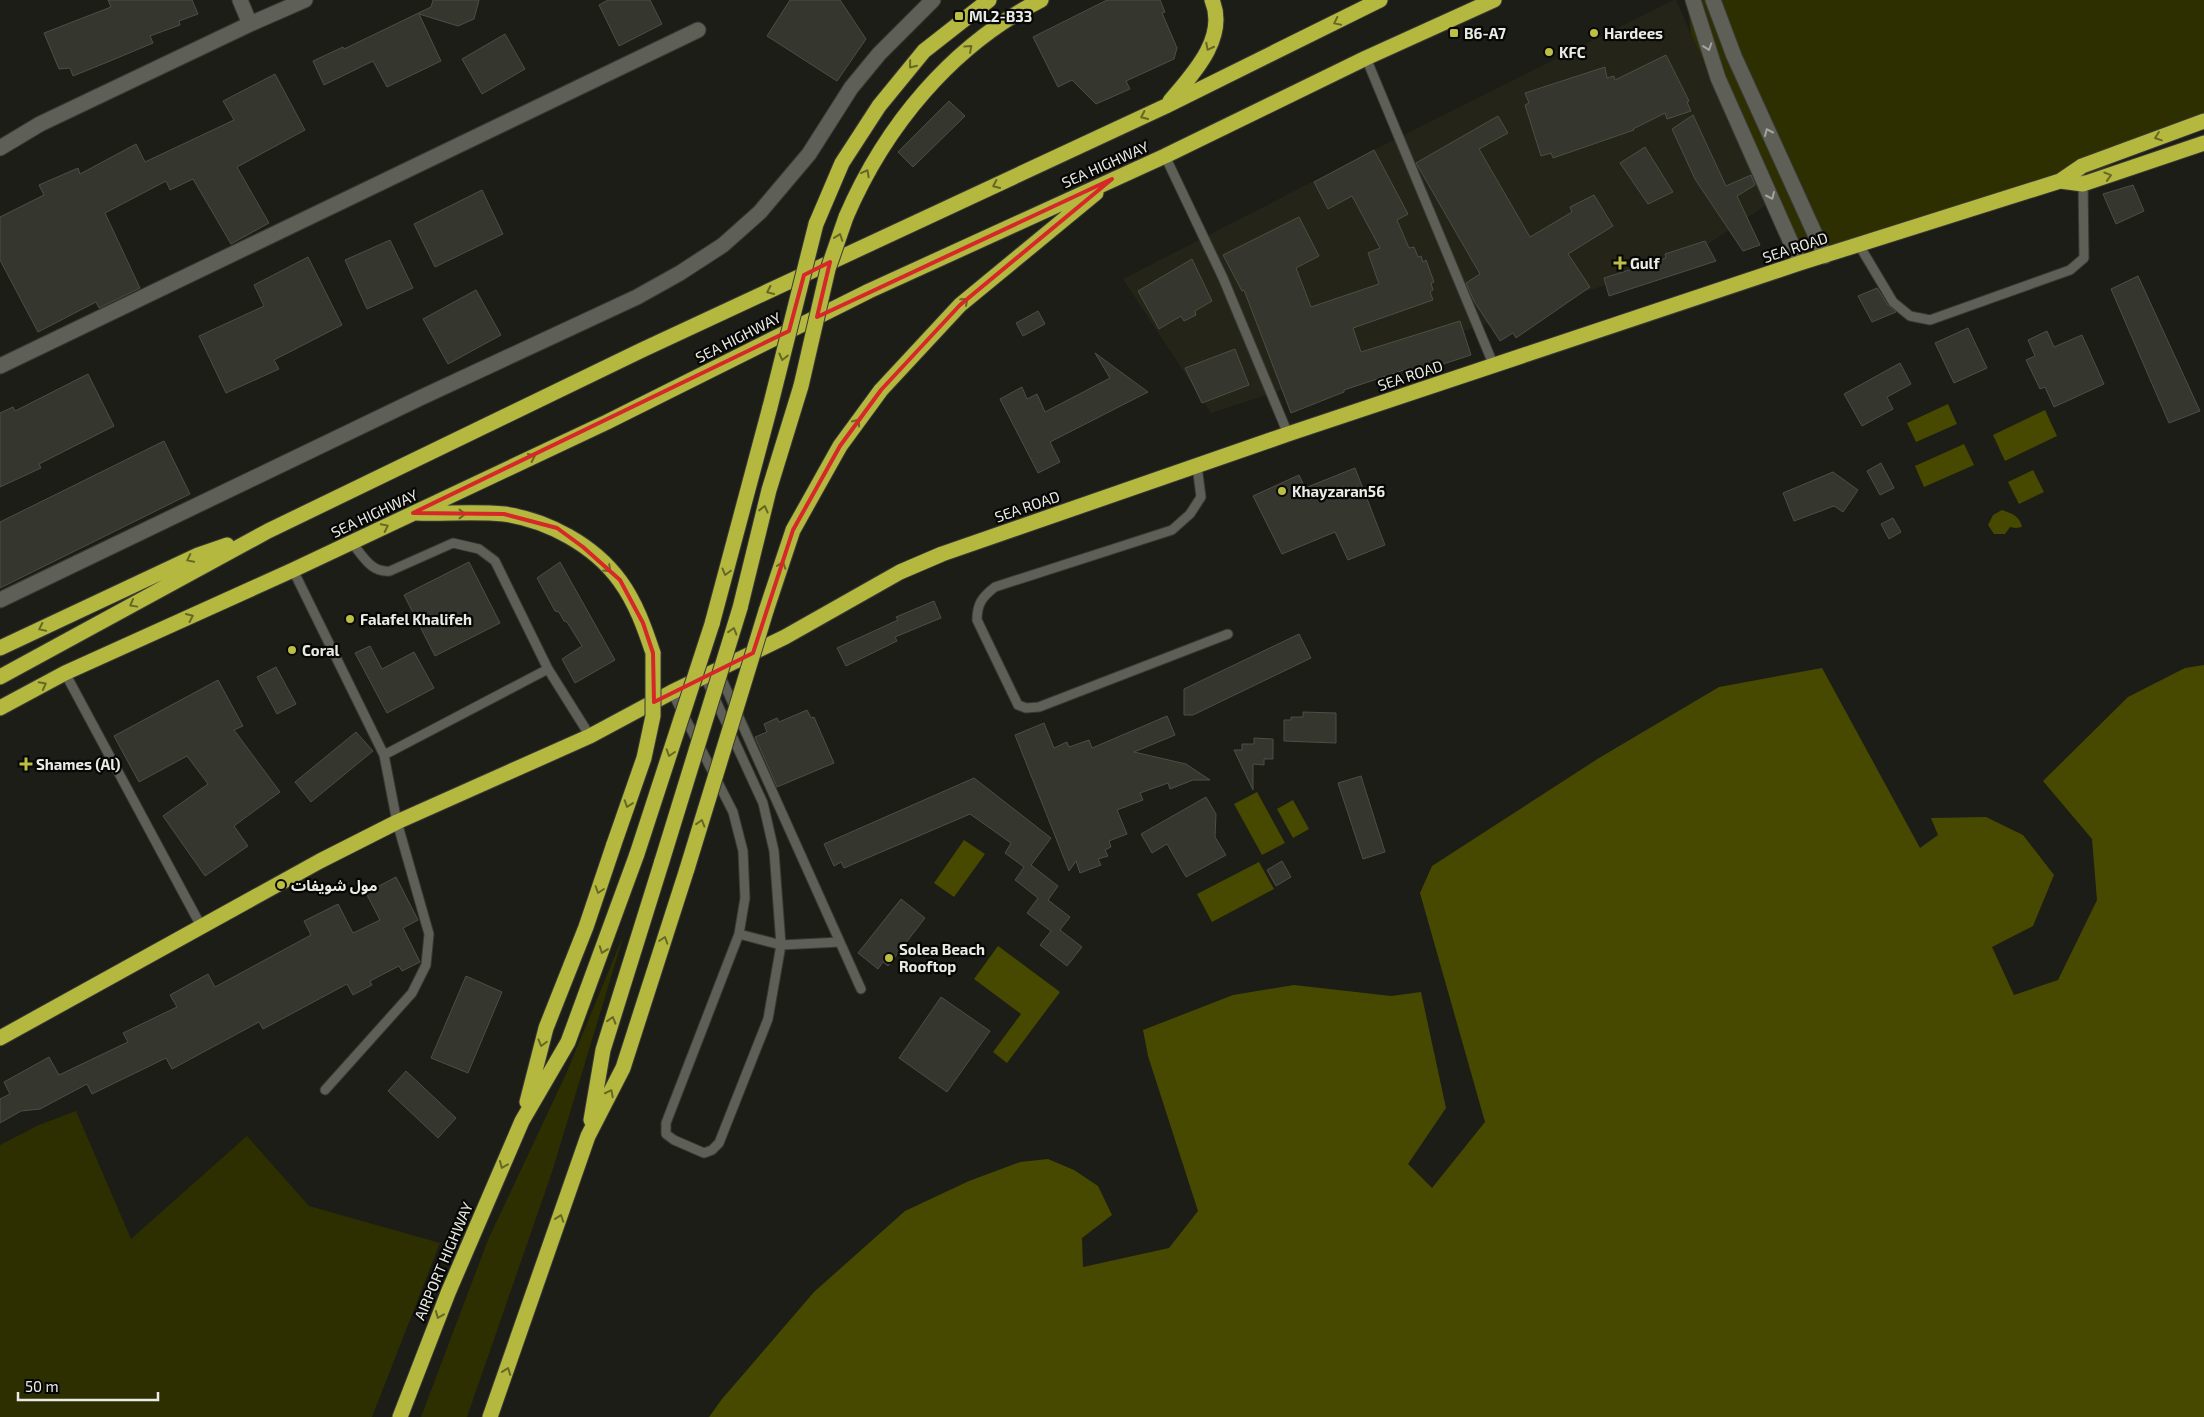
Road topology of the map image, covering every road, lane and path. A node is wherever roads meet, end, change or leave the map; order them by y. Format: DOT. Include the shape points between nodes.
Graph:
graph roads {
  1 [pos="240,0"];
  2 [pos="305,0"];
  3 [pos="933,0"];
  4 [pos="989,0"];
  5 [pos="1041,0"];
  6 [pos="1212,0"];
  7 [pos="1380,0"];
  8 [pos="1494,0"];
  9 [pos="1693,0"];
  10 [pos="1713,0"];
  11 [pos="250,24"];
  12 [pos="698,30"];
  13 [pos="1366,58"];
  14 [pos="1166,106"];
  15 [pos="2204,121"];
  16 [pos="2204,143"];
  17 [pos="0,148"];
  18 [pos="1165,156"];
  19 [pos="2082,166"];
  20 [pos="1112,179"];
  21 [pos="2060,181"];
  22 [pos="2083,184"];
  23 [pos="1859,245"];
  24 [pos="1825,256"];
  25 [pos="1800,263"];
  26 [pos="0,366"];
  27 [pos="1494,366"];
  28 [pos="1288,434"];
  29 [pos="1197,466"];
  30 [pos="413,513"];
  31 [pos="268,531"];
  32 [pos="352,542"];
  33 [pos="292,570"];
  34 [pos="0,600"];
  35 [pos="1228,634"];
  36 [pos="0,648"];
  37 [pos="548,669"];
  38 [pos="65,673"];
  39 [pos="712,673"];
  40 [pos="0,677"];
  41 [pos="672,692"];
  42 [pos="3,708"];
  43 [pos="590,736"];
  44 [pos="384,755"];
  45 [pos="397,822"];
  46 [pos="201,926"];
  47 [pos="739,934"];
  48 [pos="840,942"];
  49 [pos="781,945"];
  50 [pos="861,989"];
  51 [pos="0,1038"];
  52 [pos="325,1090"];
  53 [pos="522,1120"];
  54 [pos="588,1136"];
  55 [pos="400,1417"];
  56 [pos="490,1417"];
  1 -- 11 [label="street"];
  2 -- 11 [label="street"];
  3 -- 34 [label="street" via="878,54 851,88 809,154 760,212 724,245 629,301"];
  4 -- 53 [label="highway, one-way, bridge" via="924,51 879,106 842,162 816,224 712,624 637,854 568,1042"];
  54 -- 5 [label="highway, one-way, bridge" via="603,1050 740,608 769,490 801,386 828,269 846,217 867,169 899,122 938,76 975,43"];
  6 -- 14 [label="highway, one-way" via="1216,21 1212,41 1196,70"];
  7 -- 14 [label="highway, SEA HIGHWAY, one-way"];
  8 -- 13 [label="highway, SEA HIGHWAY"];
  9 -- 25 [label="street, one-way" via="1718,78"];
  24 -- 10 [label="street, one-way" via="1734,56"];
  11 -- 17 [label="street" via="40,124"];
  12 -- 26 [label="street"];
  13 -- 18 [label="highway, SEA HIGHWAY"];
  13 -- 27 [label="lane"];
  14 -- 31 [label="highway, SEA HIGHWAY, one-way" via="660,342"];
  15 -- 19 [label="highway, SEA ROAD, one-way"];
  22 -- 16 [label="highway, SEA ROAD, one-way"];
  18 -- 20 [label="highway, SEA HIGHWAY"];
  18 -- 28 [label="lane" via="1222,278"];
  19 -- 21 [label="highway, SEA ROAD"];
  19 -- 22 [label="lane"];
  30 -- 20 [label="highway, SEA HIGHWAY, one-way" via="607,422 869,290"];
  54 -- 20 [label="highway, one-way, bridge" via="623,1068 793,530 840,446 881,390 960,305"];
  21 -- 22 [label="highway, SEA ROAD"];
  21 -- 23 [label="highway, SEA ROAD"];
  22 -- 23 [label="lane" via="2084,258 2070,270 1930,320 1910,316 1893,302"];
  23 -- 24 [label="highway, SEA ROAD"];
  24 -- 25 [label="highway, SEA ROAD"];
  25 -- 27 [label="highway, SEA ROAD"];
  27 -- 28 [label="highway, SEA ROAD"];
  28 -- 29 [label="highway, SEA ROAD"];
  29 -- 35 [label="lane" via="1201,497 1190,514 1172,530 995,587 982,596 977,620 1018,705 1026,708 1039,707"];
  29 -- 39 [label="highway, SEA ROAD" via="942,554 900,572 785,637"];
  32 -- 30 [label="highway, SEA HIGHWAY, one-way"];
  30 -- 53 [label="highway, one-way, bridge" via="504,514 557,528 584,547 620,580 643,622 653,654 653,716 644,758 586,927 546,1028"];
  31 -- 36 [label="highway, one-way" via="198,555"];
  31 -- 40 [label="highway, SEA HIGHWAY, one-way"];
  32 -- 33 [label="highway, SEA HIGHWAY"];
  32 -- 37 [label="lane" via="380,572 390,571 453,543 479,549 495,562"];
  38 -- 33 [label="highway, SEA HIGHWAY, one-way"];
  33 -- 44 [label="lane"];
  37 -- 43 [label="lane"];
  37 -- 44 [label="lane"];
  42 -- 38 [label="highway, SEA HIGHWAY, one-way"];
  38 -- 46 [label="lane"];
  39 -- 41 [label="highway, SEA ROAD"];
  39 -- 48 [label="lane"];
  39 -- 49 [label="lane" via="764,802 774,850"];
  41 -- 43 [label="highway, SEA ROAD"];
  41 -- 47 [label="lane" via="733,812 743,851 745,898"];
  43 -- 45 [label="highway, SEA ROAD"];
  44 -- 45 [label="lane"];
  45 -- 46 [label="highway, SEA ROAD" via="320,860"];
  45 -- 52 [label="lane" via="429,934 426,965 412,994"];
  46 -- 51 [label="highway, SEA ROAD"];
  47 -- 49 [label="lane"];
  47 -- 49 [label="lane" via="666,1123 666,1134 704,1153 719,1143 756,1054 768,1019"];
  48 -- 49 [label="lane"];
  48 -- 50 [label="lane"];
  53 -- 55 [label="highway, AIRPORT HIGHWAY, one-way" via="448,1293"];
  56 -- 54 [label="highway, one-way"];
}
